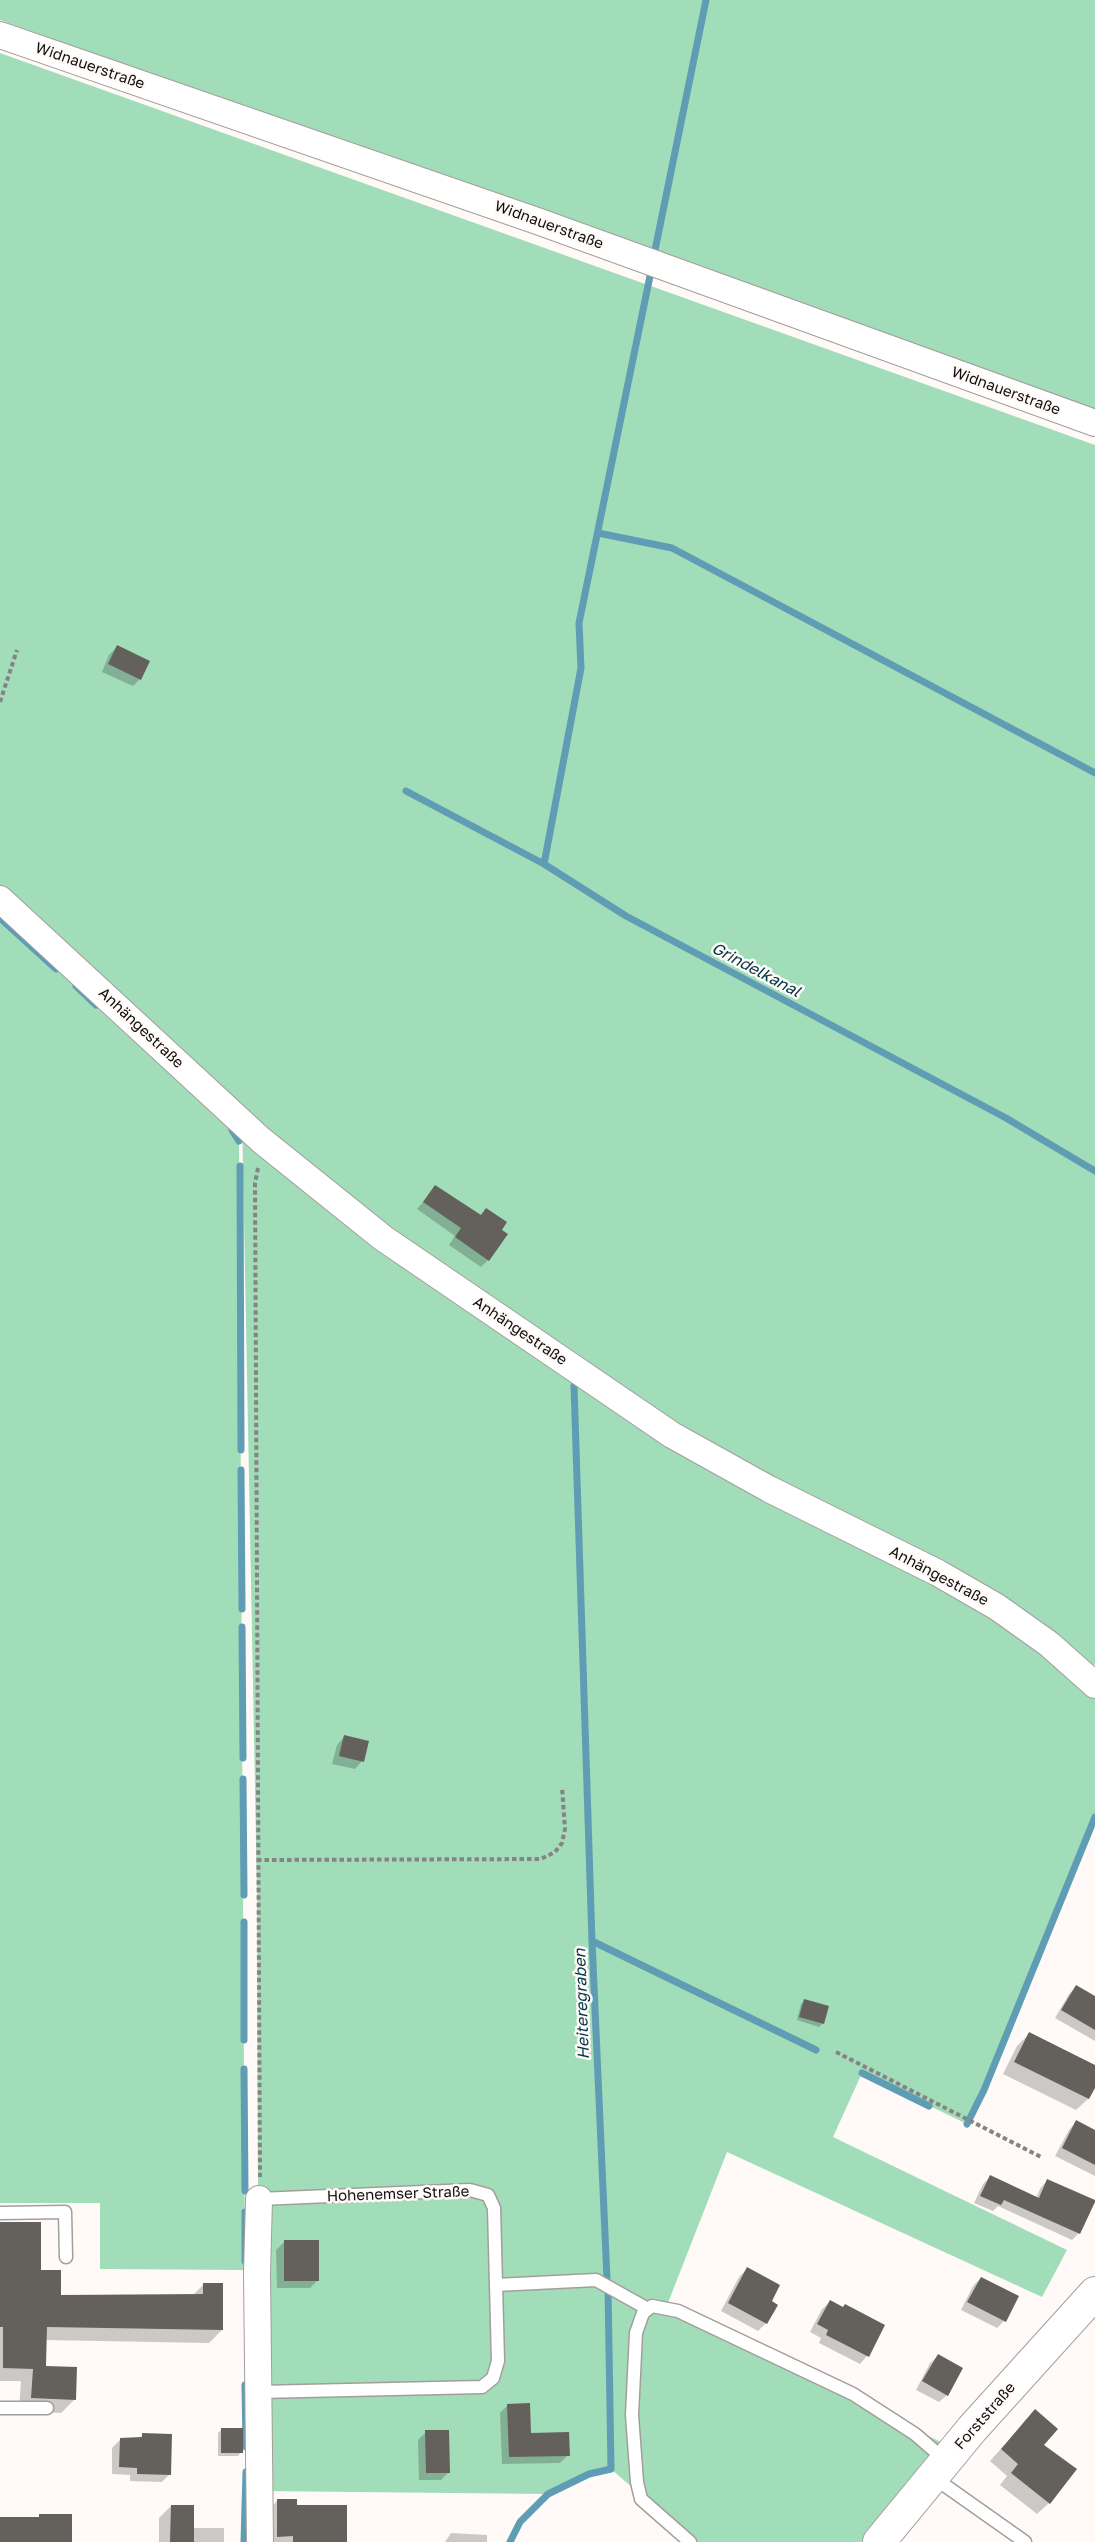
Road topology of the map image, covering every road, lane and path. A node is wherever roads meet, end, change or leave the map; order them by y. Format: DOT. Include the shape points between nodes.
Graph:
graph roads {
  1 [pos="0,35"];
  2 [pos="1095,423"];
  3 [pos="17,650"];
  4 [pos="0,702"];
  5 [pos="0,899"];
  6 [pos="261,1140"];
  7 [pos="1095,1685"];
  8 [pos="562,1787"];
  9 [pos="257,1860"];
  10 [pos="836,2052"];
  11 [pos="1041,2157"];
  12 [pos="259,2199"];
  13 [pos="0,2212"];
  14 [pos="66,2257"];
  15 [pos="496,2285"];
  16 [pos="1095,2293"];
  17 [pos="648,2309"];
  18 [pos="259,2392"];
  19 [pos="0,2408"];
  20 [pos="47,2408"];
  21 [pos="939,2469"];
  22 [pos="260,2542"];
  23 [pos="690,2542"];
  24 [pos="879,2542"];
  25 [pos="1025,2542"];
  1 -- 2 [label="street, Widnauerstraße" via="540,222"];
  3 -- 4 [label="path"];
  5 -- 6 [label="street, Anhängestraße"];
  6 -- 7 [label="street, Anhängestraße" via="383,1238 672,1435 769,1490 938,1572 1049,1644"];
  6 -- 9 [label="path" via="255,1183"];
  8 -- 9 [label="path" via="562,1843 555,1852 541,1858"];
  9 -- 12 [label="path"];
  10 -- 11 [label="path"];
  12 -- 15 [label="lane, Hohenemser Straße" via="470,2190 488,2195 494,2208"];
  12 -- 18 [label="street"];
  13 -- 14 [label="lane" via="65,2212"];
  15 -- 17 [label="lane" via="596,2280"];
  15 -- 18 [label="lane, Hohenemser Straße" via="498,2361 492,2378 482,2387"];
  16 -- 21 [label="street, Forststraße"];
  17 -- 21 [label="lane" via="652,2306 678,2311 853,2394 915,2434"];
  17 -- 23 [label="lane" via="636,2333 632,2415 637,2482 641,2499"];
  18 -- 22 [label="street"];
  19 -- 20 [label="lane"];
  21 -- 24 [label="street, Forststraße"];
  21 -- 25 [label="lane"];
}
